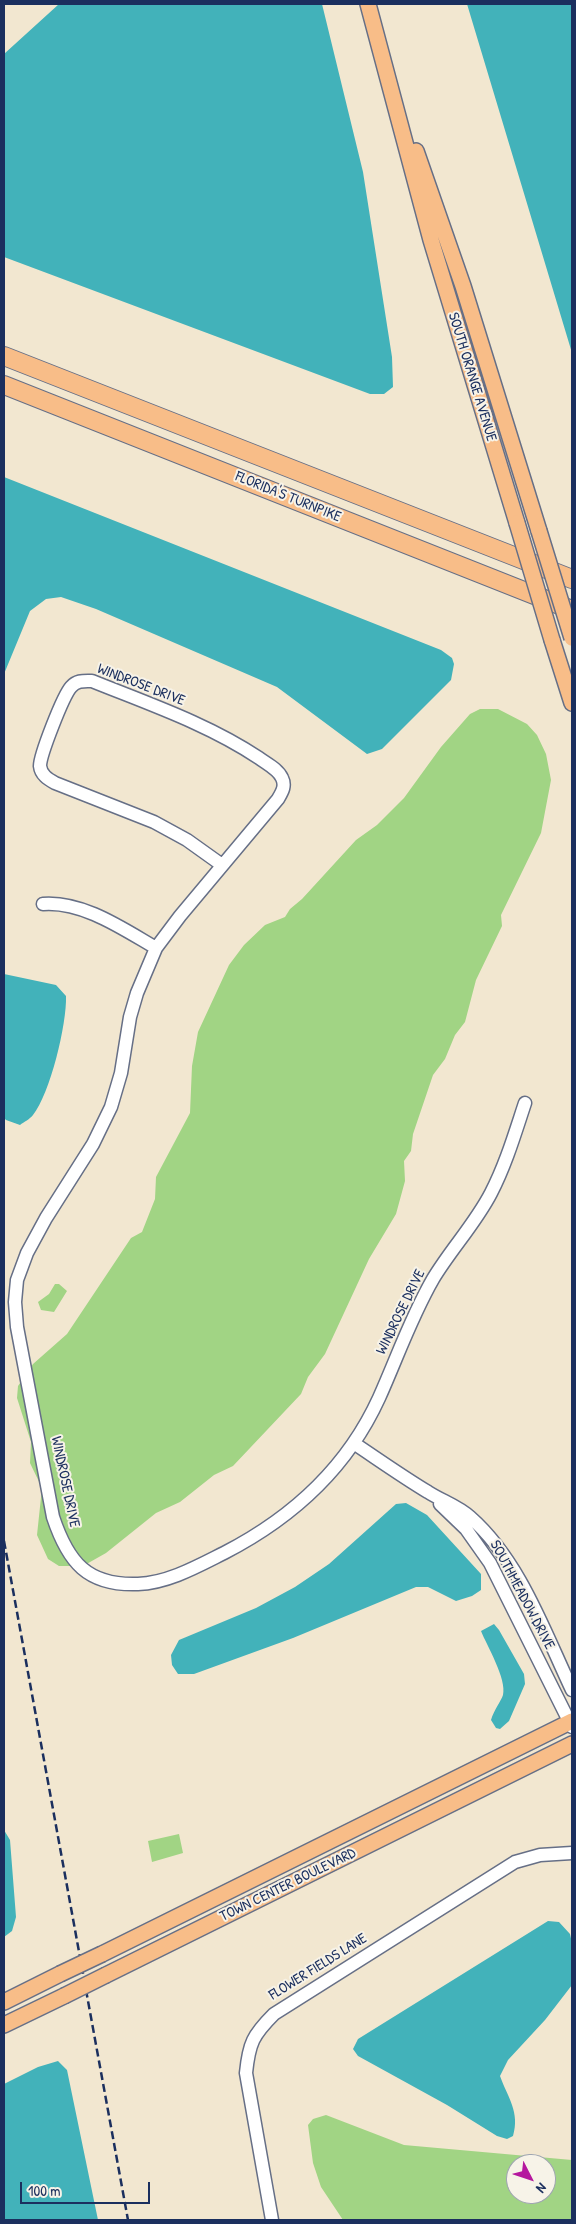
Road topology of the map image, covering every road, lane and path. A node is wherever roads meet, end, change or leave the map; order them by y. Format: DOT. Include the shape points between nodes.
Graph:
graph roads {
  1 [pos="368,4"];
  2 [pos="380,48"];
  3 [pos="4,356"];
  4 [pos="4,385"];
  5 [pos="572,579"];
  6 [pos="509,585"];
  7 [pos="572,610"];
  8 [pos="572,628"];
  9 [pos="572,638"];
  10 [pos="572,703"];
  11 [pos="222,865"];
  12 [pos="43,904"];
  13 [pos="156,948"];
  14 [pos="525,1103"];
  15 [pos="355,1444"];
  16 [pos="430,1493"];
  17 [pos="526,1594"];
  18 [pos="510,1602"];
  19 [pos="572,1690"];
  20 [pos="571,1724"];
  21 [pos="572,1744"];
  22 [pos="572,1853"];
  23 [pos="4,2002"];
  24 [pos="4,2026"];
  25 [pos="272,2220"];
  1 -- 2 [label="main road, SOUTH ORANGE AVENUE"];
  2 -- 9 [label="main road, SOUTH ORANGE AVENUE, bridge" via="463,286"];
  2 -- 10 [label="main road, SOUTH ORANGE AVENUE, bridge" via="431,240"];
  3 -- 5 [label="highway, FLORIDA'S TURNPIKE"];
  4 -- 6 [label="highway, FLORIDA'S TURNPIKE"];
  6 -- 7 [label="highway, FLORIDA'S TURNPIKE"];
  6 -- 8 [label="highway" via="546,615"];
  11 -- 11 [label="street, WINDROSE DRIVE" via="154,822 55,784 45,777 40,768 42,757 72,685 80,680 92,682 196,723 234,741 274,768 282,778 284,788"];
  11 -- 13 [label="street, WINDROSE DRIVE"];
  12 -- 13 [label="street" via="71,907 98,917"];
  13 -- 15 [label="street, WINDROSE DRIVE" via="130,1017 121,1073 111,1107 93,1144 26,1253 17,1280 18,1327 53,1517 61,1543 71,1558 100,1580 123,1585 150,1584 193,1568 246,1542 290,1513 322,1484"];
  14 -- 15 [label="street, WINDROSE DRIVE" via="491,1193 434,1278"];
  15 -- 16 [label="street, SOUTHMEADOW DRIVE"];
  16 -- 17 [label="street, SOUTHMEADOW DRIVE" via="469,1516 488,1534"];
  16 -- 18 [label="street, SOUTHMEADOW DRIVE" via="466,1529 490,1563"];
  17 -- 18 [label="street"];
  17 -- 19 [label="street, SOUTHMEADOW DRIVE"];
  18 -- 20 [label="street, SOUTHMEADOW DRIVE"];
  20 -- 23 [label="main road, TOWN CENTER BOULEVARD, bridge"];
  21 -- 24 [label="main road, TOWN CENTER BOULEVARD, bridge"];
  22 -- 25 [label="street, FLOWER FIELDS LANE" via="540,1855 515,1862 274,2014 257,2031 248,2051 246,2073"];
}
